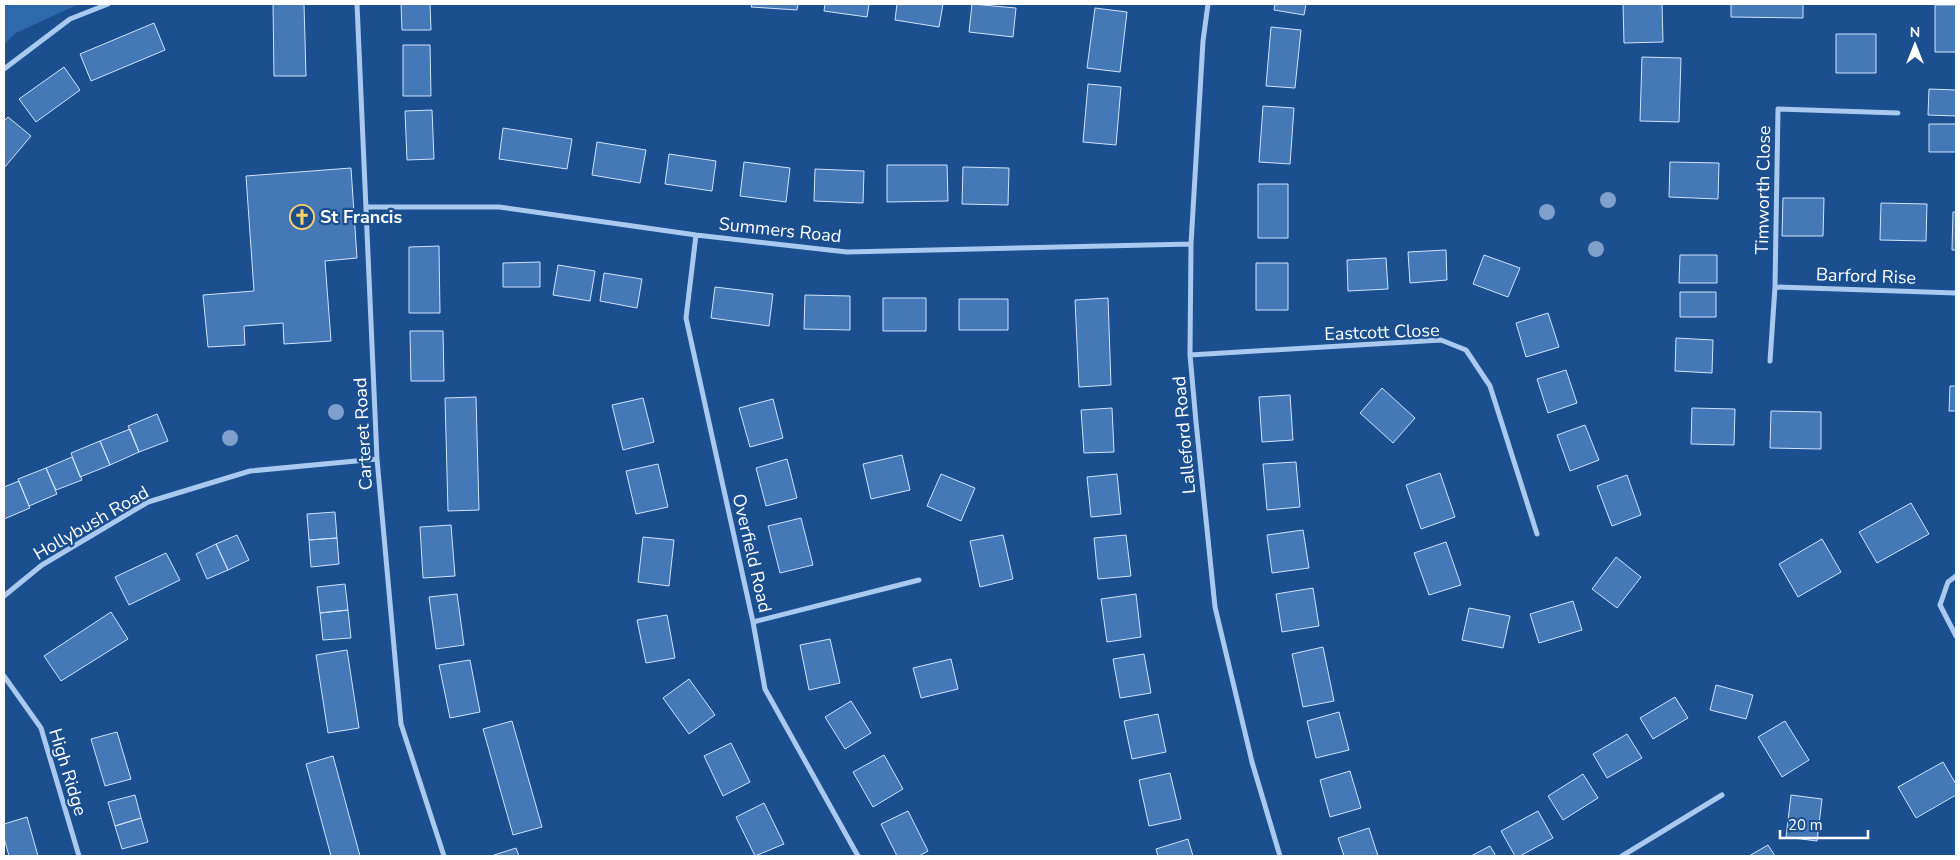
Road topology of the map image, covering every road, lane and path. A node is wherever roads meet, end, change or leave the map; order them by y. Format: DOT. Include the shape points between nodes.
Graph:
graph roads {
  1 [pos="108,4"];
  2 [pos="357,4"];
  3 [pos="1208,4"];
  4 [pos="4,69"];
  5 [pos="1898,113"];
  6 [pos="367,206"];
  7 [pos="696,235"];
  8 [pos="1191,244"];
  9 [pos="1774,287"];
  10 [pos="1956,293"];
  11 [pos="1190,355"];
  12 [pos="1770,361"];
  13 [pos="377,459"];
  14 [pos="1537,534"];
  15 [pos="1956,576"];
  16 [pos="919,580"];
  17 [pos="4,596"];
  18 [pos="753,622"];
  19 [pos="1956,636"];
  20 [pos="4,676"];
  21 [pos="1722,795"];
  22 [pos="79,856"];
  23 [pos="444,856"];
  24 [pos="858,856"];
  25 [pos="1280,856"];
  26 [pos="1622,856"];
  1 -- 4 [label="street" via="70,19"];
  2 -- 6 [label="street, Carteret Road"];
  3 -- 8 [label="street, Lalleford Road"];
  5 -- 9 [label="street, Timworth Close" via="1778,109"];
  6 -- 7 [label="street, Summers Road" via="498,207"];
  6 -- 13 [label="street, Carteret Road"];
  7 -- 8 [label="street, Summers Road" via="847,252"];
  7 -- 18 [label="street, Overfield Road" via="686,318"];
  8 -- 11 [label="street, Lalleford Road"];
  9 -- 10 [label="street, Barford Rise"];
  9 -- 12 [label="street, Timworth Close"];
  11 -- 14 [label="street, Eastcott Close" via="1441,340 1466,350 1490,386"];
  11 -- 25 [label="street, Lalleford Road" via="1215,606 1252,762"];
  13 -- 17 [label="street, Hollybush Road" via="250,471 148,502 42,565"];
  13 -- 23 [label="street, Carteret Road" via="401,724"];
  15 -- 19 [label="street" via="1948,582 1940,605"];
  16 -- 18 [label="street"];
  18 -- 24 [label="street, Overfield Road" via="765,689"];
  20 -- 22 [label="street, High Ridge" via="41,728"];
  21 -- 26 [label="street"];
}
